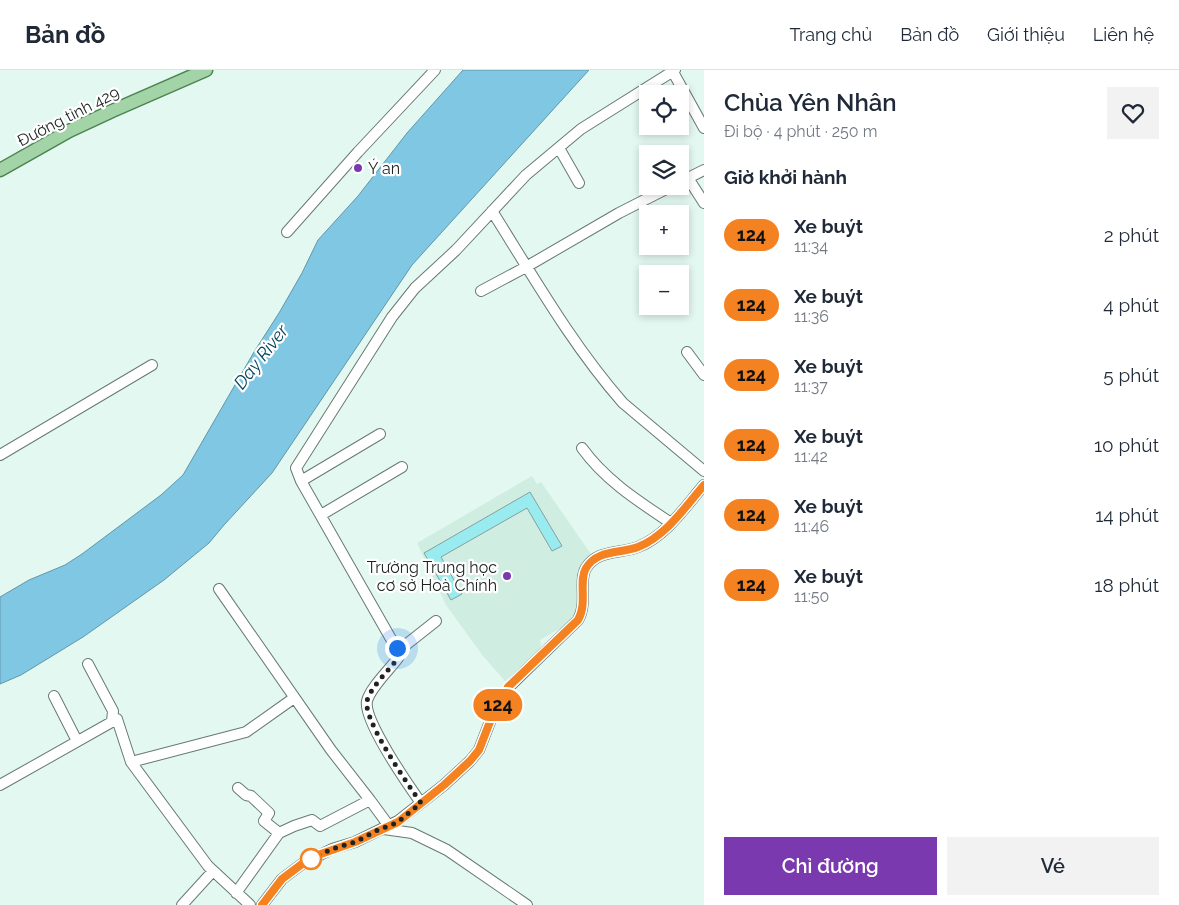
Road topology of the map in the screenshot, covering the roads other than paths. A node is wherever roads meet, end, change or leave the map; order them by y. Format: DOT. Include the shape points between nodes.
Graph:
graph roads {
  1 [pos="206,70"];
  2 [pos="435,70"];
  3 [pos="674,71"];
  4 [pos="704,128"];
  5 [pos="559,148"];
  6 [pos="0,170"];
  7 [pos="704,170"];
  8 [pos="689,178"];
  9 [pos="578,183"];
  10 [pos="689,186"];
  11 [pos="654,195"];
  12 [pos="704,204"];
  13 [pos="492,211"];
  14 [pos="287,232"];
  15 [pos="526,267"];
  16 [pos="481,291"];
  17 [pos="687,352"];
  18 [pos="152,365"];
  19 [pos="704,375"];
  20 [pos="380,434"];
  21 [pos="582,448"];
  22 [pos="0,455"];
  23 [pos="402,467"];
  24 [pos="704,471"];
  25 [pos="301,481"];
  26 [pos="704,485"];
  27 [pos="321,515"];
  28 [pos="671,523"];
  29 [pos="219,589"];
  30 [pos="436,620"];
  31 [pos="398,651"];
  32 [pos="88,664"];
  33 [pos="54,696"];
  34 [pos="294,698"];
  35 [pos="112,721"];
  36 [pos="77,741"];
  37 [pos="131,762"];
  38 [pos="0,785"];
  39 [pos="238,788"];
  40 [pos="370,800"];
  41 [pos="421,803"];
  42 [pos="385,828"];
  43 [pos="279,833"];
  44 [pos="213,871"];
  45 [pos="236,893"];
  46 [pos="182,905"];
  47 [pos="250,905"];
  48 [pos="262,905"];
  49 [pos="527,905"];
  1 -- 6 [label="main road, Đường tỉnh 429" via="69,131"];
  2 -- 14 [label="street"];
  3 -- 4 [label="street"];
  3 -- 5 [label="street" via="595,119"];
  5 -- 9 [label="street"];
  5 -- 13 [label="street" via="526,174"];
  7 -- 8 [label="street"];
  10 -- 12 [label="street"];
  11 -- 15 [label="street"];
  13 -- 15 [label="street"];
  13 -- 25 [label="street" via="415,288 392,317 297,466"];
  15 -- 16 [label="street"];
  15 -- 24 [label="street" via="620,399"];
  17 -- 19 [label="street"];
  18 -- 22 [label="street"];
  20 -- 25 [label="street"];
  21 -- 28 [label="street" via="594,465 616,484"];
  23 -- 27 [label="street"];
  25 -- 27 [label="street"];
  26 -- 28 [label="street"];
  27 -- 31 [label="street"];
  28 -- 41 [label="street" via="659,535 636,548 605,554 594,559 585,569 584,605 578,620 508,687 479,750 470,761"];
  29 -- 34 [label="street"];
  30 -- 31 [label="street"];
  31 -- 41 [label="street" via="398,658 372,691 368,711 384,747"];
  32 -- 35 [label="street" via="113,711"];
  33 -- 36 [label="street"];
  34 -- 37 [label="street" via="246,732"];
  34 -- 40 [label="street"];
  35 -- 36 [label="street"];
  35 -- 37 [label="street" via="117,719"];
  36 -- 38 [label="street"];
  37 -- 44 [label="street"];
  39 -- 43 [label="street" via="269,813 264,821"];
  40 -- 42 [label="street"];
  40 -- 43 [label="street" via="320,826 312,820"];
  41 -- 42 [label="street"];
  42 -- 48 [label="street" via="302,864 282,879"];
  42 -- 49 [label="street" via="412,833 447,850"];
  43 -- 45 [label="street"];
  44 -- 45 [label="street"];
  44 -- 46 [label="street"];
  45 -- 47 [label="street"];
}
